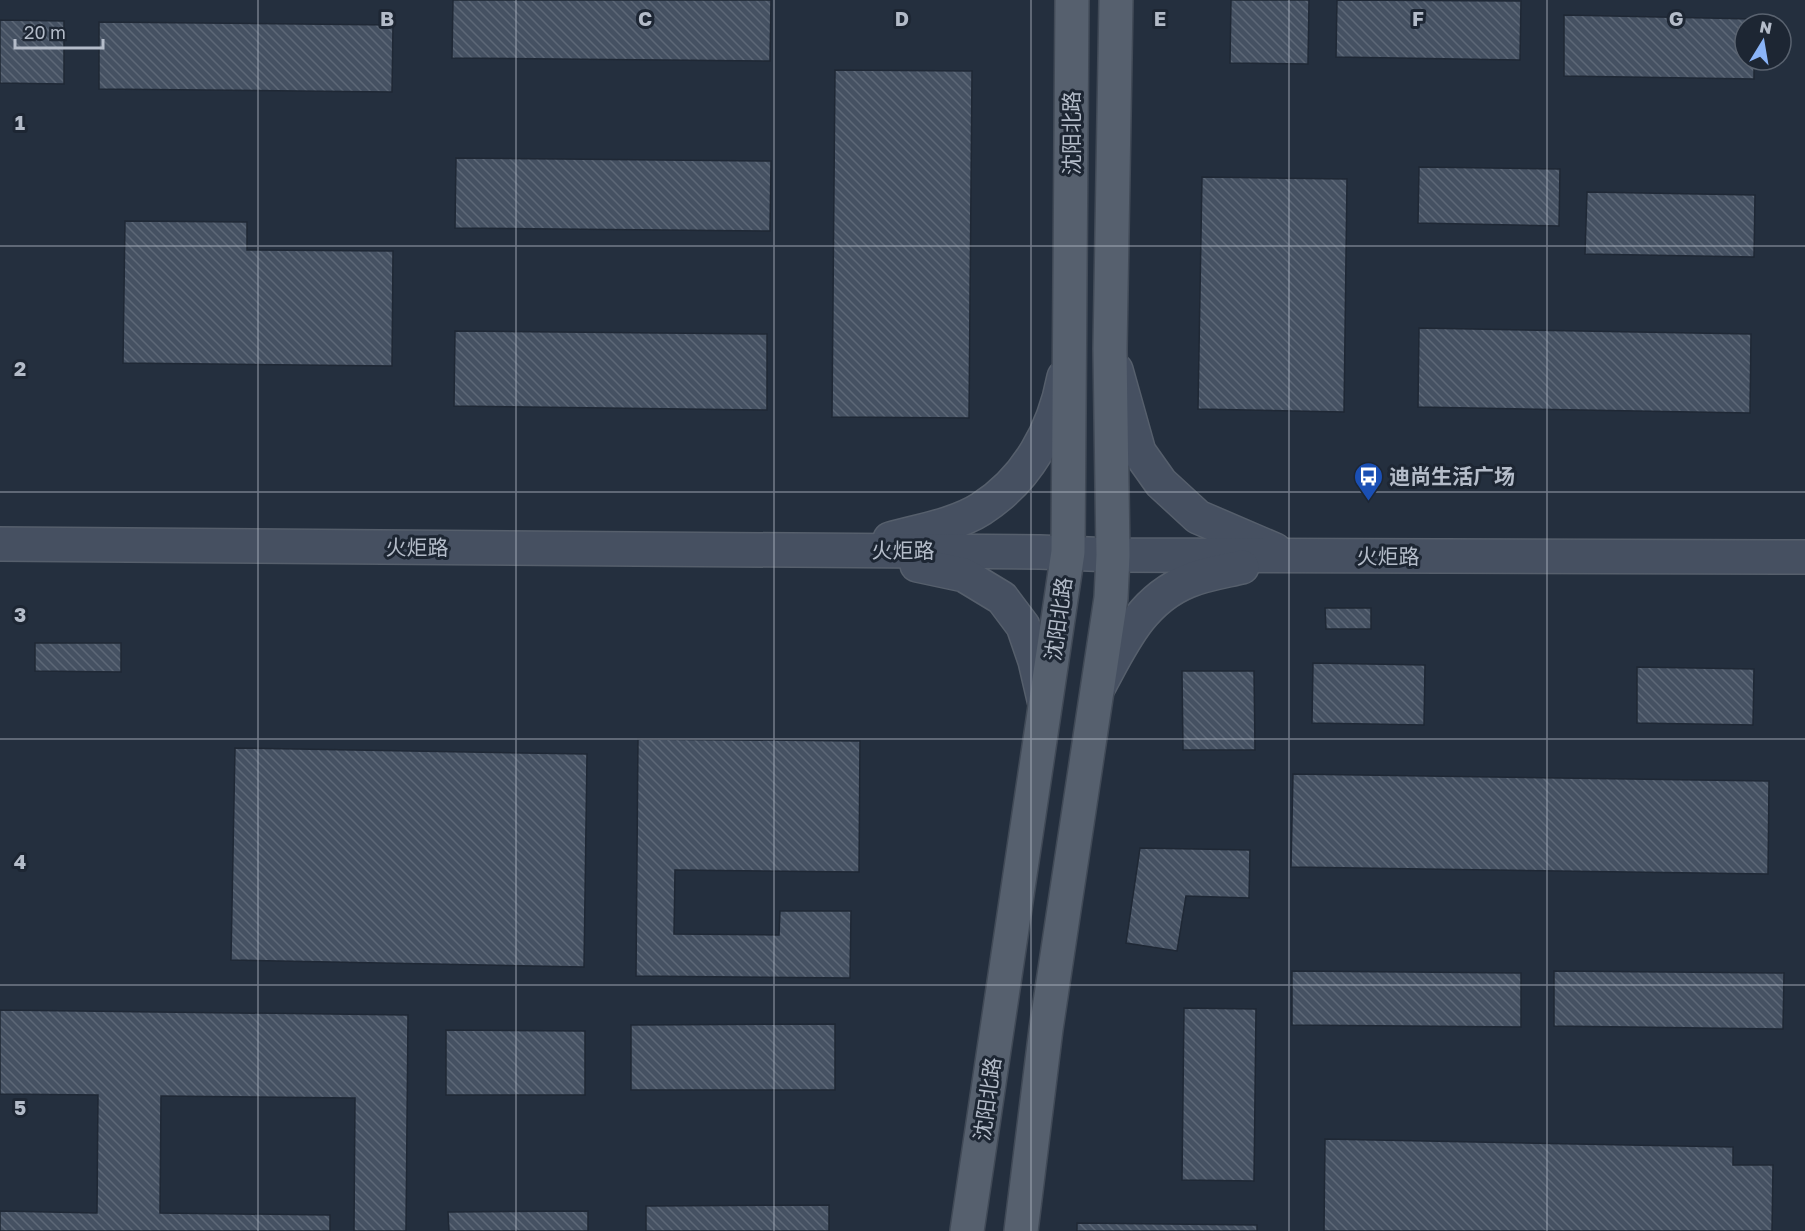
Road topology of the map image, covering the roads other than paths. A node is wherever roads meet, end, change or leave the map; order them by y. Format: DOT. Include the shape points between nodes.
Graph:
graph roads {
  1 [pos="1071,0"];
  2 [pos="1116,0"];
  3 [pos="1070,349"];
  4 [pos="1110,349"];
  5 [pos="0,544"];
  6 [pos="851,550"];
  7 [pos="1068,552"];
  8 [pos="1113,555"];
  9 [pos="1288,555"];
  10 [pos="1805,557"];
  11 [pos="1097,690"];
  12 [pos="1045,707"];
  13 [pos="967,1231"];
  14 [pos="1021,1231"];
  1 -- 3 [label="main road, 沈阳北路"];
  2 -- 4 [label="main road, 沈阳北路"];
  3 -- 6 [label="main road" via="1058,411 1035,457 1008,488 980,510"];
  3 -- 7 [label="main road, 沈阳北路"];
  4 -- 8 [label="main road, 沈阳北路"];
  4 -- 9 [label="main road" via="1139,452 1161,483 1198,517"];
  5 -- 6 [label="main road, 火炬路"];
  6 -- 7 [label="main road, 火炬路"];
  6 -- 12 [label="main road" via="964,575 1002,598 1023,626"];
  7 -- 8 [label="main road, 火炬路"];
  7 -- 12 [label="main road, 沈阳北路"];
  8 -- 9 [label="main road, 火炬路"];
  8 -- 11 [label="main road, 沈阳北路" via="1111,598"];
  9 -- 10 [label="main road, 火炬路"];
  9 -- 11 [label="main road" via="1188,581 1162,595 1135,621"];
  11 -- 14 [label="main road, 沈阳北路" via="1046,1029"];
  12 -- 13 [label="main road, 沈阳北路"];
}
